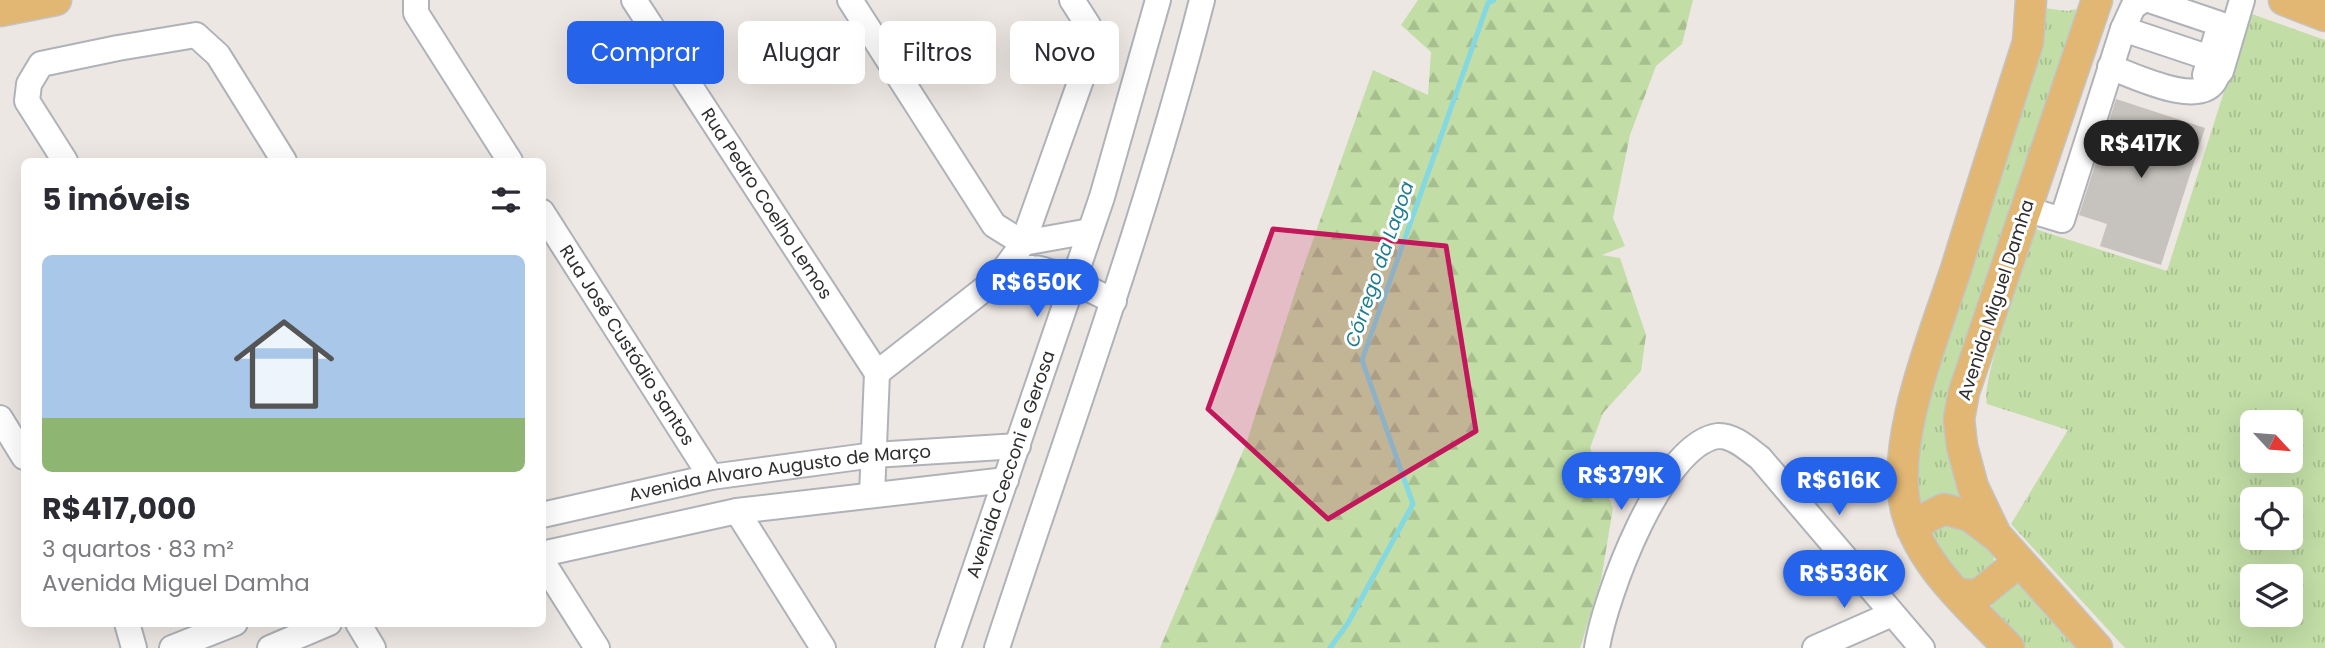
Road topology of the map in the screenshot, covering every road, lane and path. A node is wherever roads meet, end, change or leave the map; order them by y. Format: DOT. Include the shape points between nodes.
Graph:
graph roads {
  1 [pos="57,0"];
  2 [pos="416,0"];
  3 [pos="634,0"];
  4 [pos="850,0"];
  5 [pos="1072,0"];
  6 [pos="1158,0"];
  7 [pos="1202,0"];
  8 [pos="2031,0"];
  9 [pos="2097,0"];
  10 [pos="2143,0"];
  11 [pos="2149,0"];
  12 [pos="2242,0"];
  13 [pos="2284,0"];
  14 [pos="0,11"];
  15 [pos="2325,16"];
  16 [pos="2123,29"];
  17 [pos="2209,63"];
  18 [pos="2110,67"];
  19 [pos="63,158"];
  20 [pos="282,158"];
  21 [pos="508,158"];
  22 [pos="2025,209"];
  23 [pos="546,218"];
  24 [pos="1090,231"];
  25 [pos="1023,243"];
  26 [pos="997,279"];
  27 [pos="1073,283"];
  28 [pos="1114,301"];
  29 [pos="877,373"];
  30 [pos="0,418"];
  31 [pos="1018,446"];
  32 [pos="21,452"];
  33 [pos="874,455"];
  34 [pos="711,477"];
  35 [pos="1006,480"];
  36 [pos="872,495"];
  37 [pos="737,511"];
  38 [pos="546,514"];
  39 [pos="1912,529"];
  40 [pos="1996,535"];
  41 [pos="546,553"];
  42 [pos="2019,562"];
  43 [pos="546,567"];
  44 [pos="1958,594"];
  45 [pos="1892,614"];
  46 [pos="128,627"];
  47 [pos="224,627"];
  48 [pos="320,627"];
  49 [pos="360,627"];
  50 [pos="134,648"];
  51 [pos="172,648"];
  52 [pos="270,648"];
  53 [pos="373,648"];
  54 [pos="597,648"];
  55 [pos="822,648"];
  56 [pos="948,648"];
  57 [pos="997,648"];
  58 [pos="1597,648"];
  59 [pos="1815,648"];
  60 [pos="1922,648"];
  61 [pos="2009,648"];
  62 [pos="2097,648"];
  1 -- 14 [label="main road"];
  2 -- 21 [label="street" via="416,13"];
  3 -- 29 [label="street, Rua Pedro Coelho Lemos"];
  4 -- 25 [label="street" via="994,225"];
  5 -- 25 [label="street" via="1088,25 1093,46"];
  6 -- 24 [label="street, Avenida Cecconi e Gerosa"];
  7 -- 28 [label="street"];
  8 -- 39 [label="main road" via="2028,42 1906,431 1903,491"];
  9 -- 22 [label="main road, Avenida Miguel Damha"];
  10 -- 16 [label="street" via="2133,7"];
  11 -- 17 [label="street" via="2220,24"];
  12 -- 17 [label="street" via="2221,71"];
  13 -- 15 [label="main road"];
  16 -- 17 [label="street"];
  16 -- 18 [label="street"];
  17 -- 18 [label="street" via="2212,87 2187,93"];
  18 -- 22 [label="street" via="2062,220"];
  19 -- 20 [label="street" via="27,101 29,84 41,64 196,35 218,55"];
  22 -- 40 [label="main road, Avenida Miguel Damha" via="1959,419 1973,487"];
  23 -- 34 [label="street, Rua José Custódio Santos"];
  24 -- 25 [label="street"];
  24 -- 27 [label="street, Avenida Cecconi e Gerosa"];
  25 -- 26 [label="street"];
  26 -- 27 [label="street" via="1035,267"];
  26 -- 29 [label="street"];
  27 -- 28 [label="street"];
  27 -- 31 [label="street, Avenida Cecconi e Gerosa"];
  28 -- 57 [label="street"];
  29 -- 33 [label="street"];
  30 -- 32 [label="street"];
  31 -- 33 [label="street, Avenida Alvaro Augusto de Março"];
  31 -- 35 [label="street, Avenida Cecconi e Gerosa"];
  33 -- 34 [label="street, Avenida Alvaro Augusto de Março"];
  33 -- 36 [label="street"];
  34 -- 38 [label="street, Avenida Alvaro Augusto de Março"];
  35 -- 36 [label="street, Avenida Alvaro Augusto de Março"];
  35 -- 56 [label="street, Avenida Cecconi e Gerosa"];
  36 -- 37 [label="street, Avenida Alvaro Augusto de Março"];
  37 -- 41 [label="street, Avenida Alvaro Augusto de Março"];
  37 -- 55 [label="street"];
  39 -- 40 [label="main road" via="1944,509 1970,516"];
  39 -- 44 [label="main road" via="1920,548"];
  40 -- 42 [label="main road, Avenida Miguel Damha"];
  42 -- 44 [label="main road" via="1982,592"];
  42 -- 62 [label="main road, Avenida Miguel Damha"];
  43 -- 54 [label="street"];
  44 -- 61 [label="main road"];
  45 -- 58 [label="street" via="1759,458 1741,443 1721,436 1700,441 1659,491 1610,595"];
  45 -- 59 [label="street"];
  45 -- 60 [label="street"];
  46 -- 50 [label="street"];
  47 -- 51 [label="street"];
  48 -- 52 [label="street"];
  49 -- 53 [label="street"];
}
